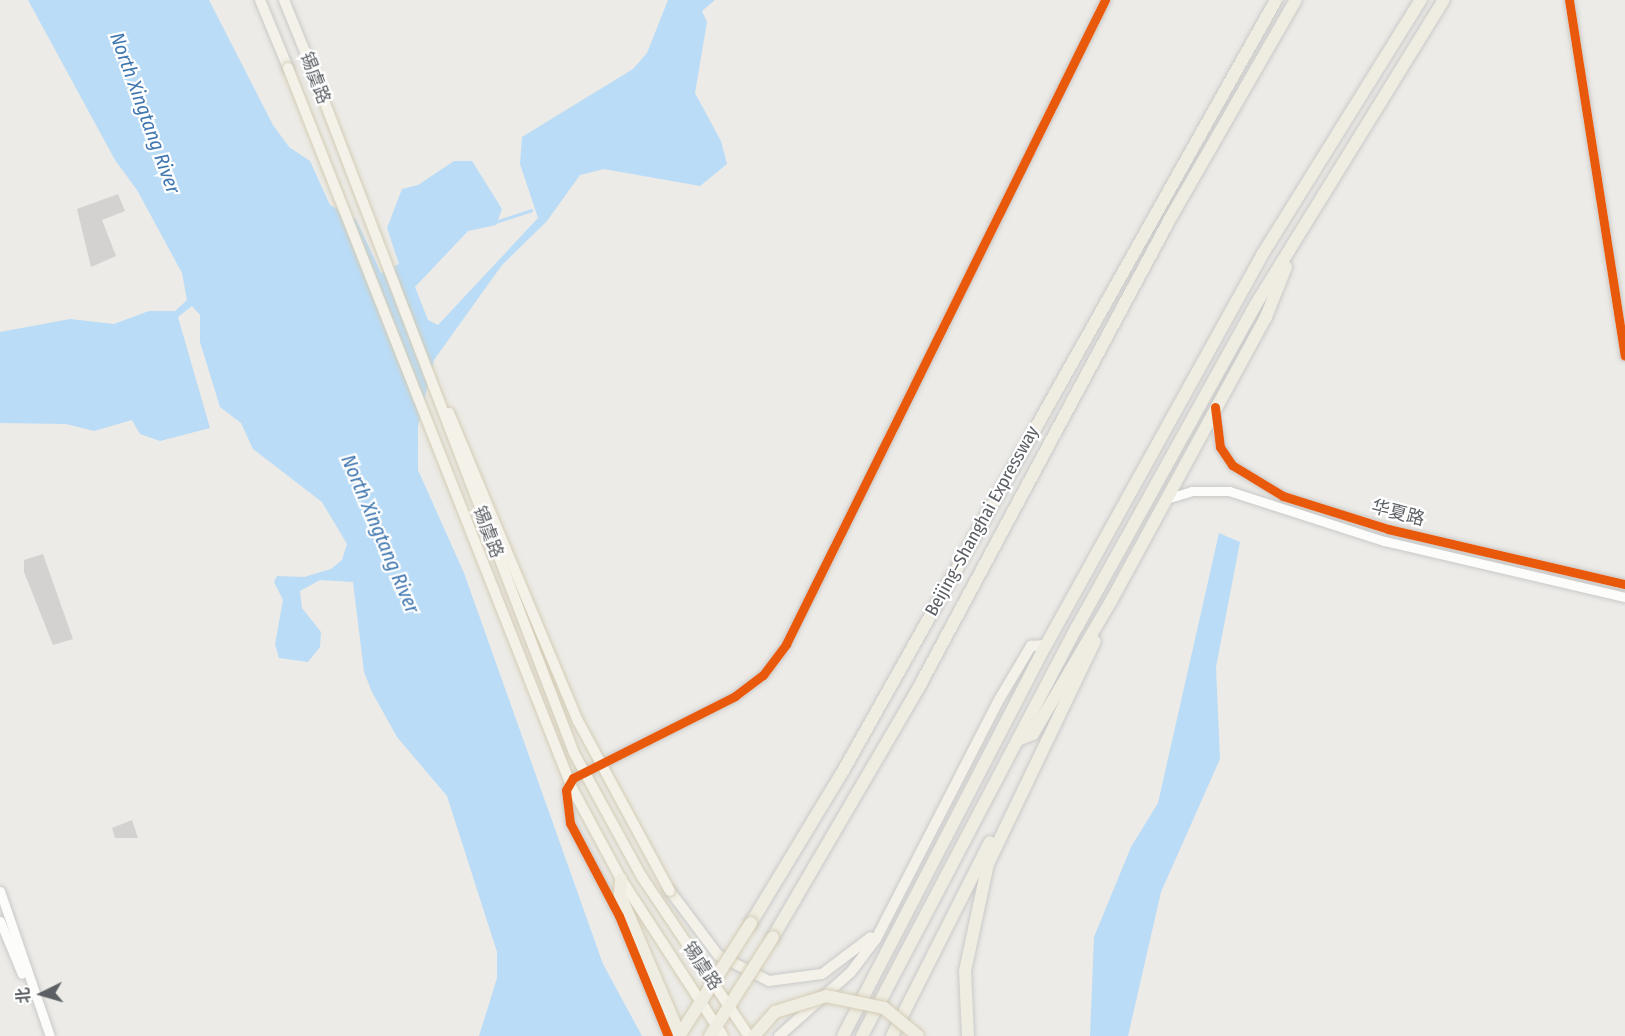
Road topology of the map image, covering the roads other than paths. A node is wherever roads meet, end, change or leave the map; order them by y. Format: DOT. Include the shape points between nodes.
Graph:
graph roads {
  1 [pos="260,0"];
  2 [pos="284,0"];
  3 [pos="1105,0"];
  4 [pos="1276,0"];
  5 [pos="1296,0"];
  6 [pos="1421,0"];
  7 [pos="1444,0"];
  8 [pos="1569,0"];
  9 [pos="1298,236"];
  10 [pos="416,344"];
  11 [pos="1625,356"];
  12 [pos="1215,407"];
  13 [pos="1166,499"];
  14 [pos="1625,584"];
  15 [pos="1625,597"];
  16 [pos="1111,601"];
  17 [pos="1046,645"];
  18 [pos="1018,740"];
  19 [pos="1036,763"];
  20 [pos="621,879"];
  21 [pos="0,891"];
  22 [pos="0,921"];
  23 [pos="880,929"];
  24 [pos="45,1036"];
  25 [pos="50,1036"];
  26 [pos="668,1036"];
  27 [pos="680,1036"];
  28 [pos="710,1036"];
  29 [pos="723,1036"];
  30 [pos="749,1036"];
  31 [pos="754,1036"];
  32 [pos="779,1036"];
  33 [pos="843,1036"];
  34 [pos="862,1036"];
  35 [pos="892,1036"];
  36 [pos="918,1036"];
  37 [pos="968,1036"];
  1 -- 20 [label="main road, 锡虞路, bridge" via="541,714 572,788"];
  2 -- 10 [label="main road, 锡虞路, bridge"];
  3 -- 26 [label="street" via="786,645 763,675 735,696 573,778 566,790 570,823 619,916"];
  4 -- 27 [label="highway, Beijing–Shanghai Expressway, bridge" via="842,773"];
  5 -- 28 [label="highway, Beijing–Shanghai Expressway, bridge" via="1171,217 919,687 773,937"];
  6 -- 17 [label="highway" via="1263,255"];
  7 -- 9 [label="highway"];
  8 -- 11 [label="street"];
  9 -- 12 [label="highway" via="1266,317"];
  9 -- 18 [label="highway"];
  10 -- 23 [label="main road, bridge" via="505,538 578,721 670,891 718,955 769,981 830,971"];
  10 -- 30 [label="main road, 锡虞路, bridge" via="574,753 642,877"];
  12 -- 13 [label="highway"];
  12 -- 14 [label="street, 华夏路" via="1220,447 1232,465 1283,496 1388,529"];
  13 -- 15 [label="street, 华夏路" via="1192,491 1229,491 1384,542"];
  13 -- 16 [label="highway"];
  16 -- 18 [label="highway" via="1033,734"];
  16 -- 19 [label="highway"];
  17 -- 23 [label="main road" via="1031,646 1000,698"];
  17 -- 33 [label="highway"];
  18 -- 34 [label="highway"];
  19 -- 35 [label="highway" via="1006,811"];
  19 -- 37 [label="highway" via="988,864 972,920 965,971"];
  20 -- 27 [label="highway, bridge" via="620,895"];
  20 -- 29 [label="main road, 锡虞路, bridge"];
  21 -- 25 [label="street"];
  22 -- 24 [label="street"];
  23 -- 32 [label="main road" via="851,972"];
  31 -- 36 [label="highway, bridge" via="775,1012 826,996 884,1008"];
}
